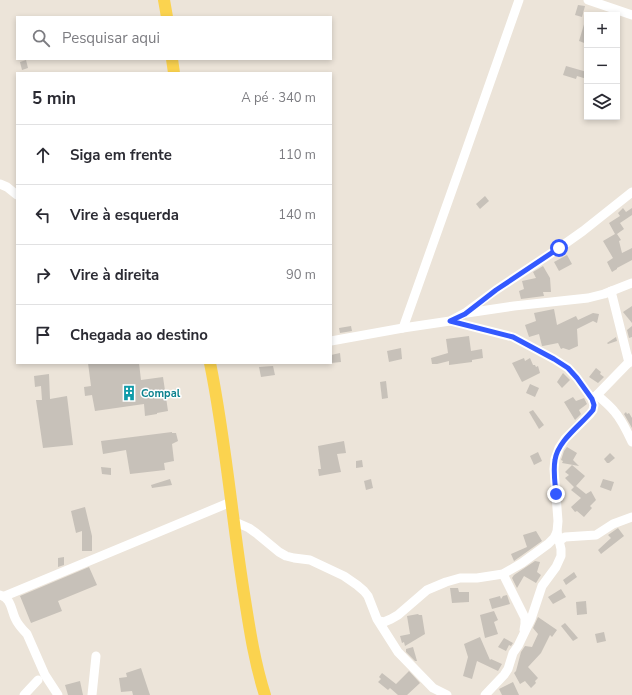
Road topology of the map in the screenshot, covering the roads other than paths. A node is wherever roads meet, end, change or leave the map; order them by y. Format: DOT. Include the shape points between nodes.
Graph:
graph roads {
  1 [pos="164,0"];
  2 [pos="519,0"];
  3 [pos="588,0"];
  4 [pos="632,14"];
  5 [pos="167,16"];
  6 [pos="172,60"];
  7 [pos="174,72"];
  8 [pos="0,184"];
  9 [pos="632,192"];
  10 [pos="16,194"];
  11 [pos="632,282"];
  12 [pos="611,291"];
  13 [pos="465,314"];
  14 [pos="450,321"];
  15 [pos="403,328"];
  16 [pos="332,341"];
  17 [pos="630,361"];
  18 [pos="210,364"];
  19 [pos="594,397"];
  20 [pos="632,442"];
  21 [pos="231,502"];
  22 [pos="632,517"];
  23 [pos="233,521"];
  24 [pos="558,537"];
  25 [pos="504,574"];
  26 [pos="2,595"];
  27 [pos="379,621"];
  28 [pos="522,637"];
  29 [pos="96,656"];
  30 [pos="38,680"];
  31 [pos="24,695"];
  32 [pos="58,695"];
  33 [pos="92,695"];
  34 [pos="265,695"];
  35 [pos="447,695"];
  36 [pos="485,695"];
  1 -- 5 [label="main road"];
  2 -- 15 [label="street"];
  3 -- 4 [label="street"];
  6 -- 7 [label="main road"];
  8 -- 10 [label="street"];
  9 -- 13 [label="street" via="583,231"];
  11 -- 12 [label="street"];
  12 -- 13 [label="street" via="588,298"];
  12 -- 17 [label="street"];
  13 -- 14 [label="street"];
  14 -- 15 [label="street"];
  14 -- 19 [label="street" via="513,337 568,368"];
  15 -- 16 [label="street"];
  17 -- 19 [label="street"];
  18 -- 21 [label="main road"];
  19 -- 20 [label="street" via="613,410"];
  19 -- 24 [label="street" via="593,410 559,448 555,459"];
  21 -- 23 [label="main road"];
  21 -- 26 [label="street"];
  22 -- 24 [label="street" via="613,524 596,535"];
  23 -- 27 [label="street" via="256,533 279,552 290,557 310,560 344,576 368,596"];
  23 -- 34 [label="main road" via="252,646"];
  24 -- 25 [label="street"];
  24 -- 28 [label="street" via="558,562 542,586 535,610"];
  25 -- 27 [label="street" via="460,578 446,582 427,590 398,615 384,622"];
  25 -- 28 [label="street" via="525,618"];
  26 -- 32 [label="street" via="10,602 14,617 27,634 45,675"];
  27 -- 35 [label="street" via="398,652 433,688"];
  28 -- 36 [label="street" via="508,669"];
  29 -- 33 [label="street"];
  30 -- 31 [label="street"];
}
